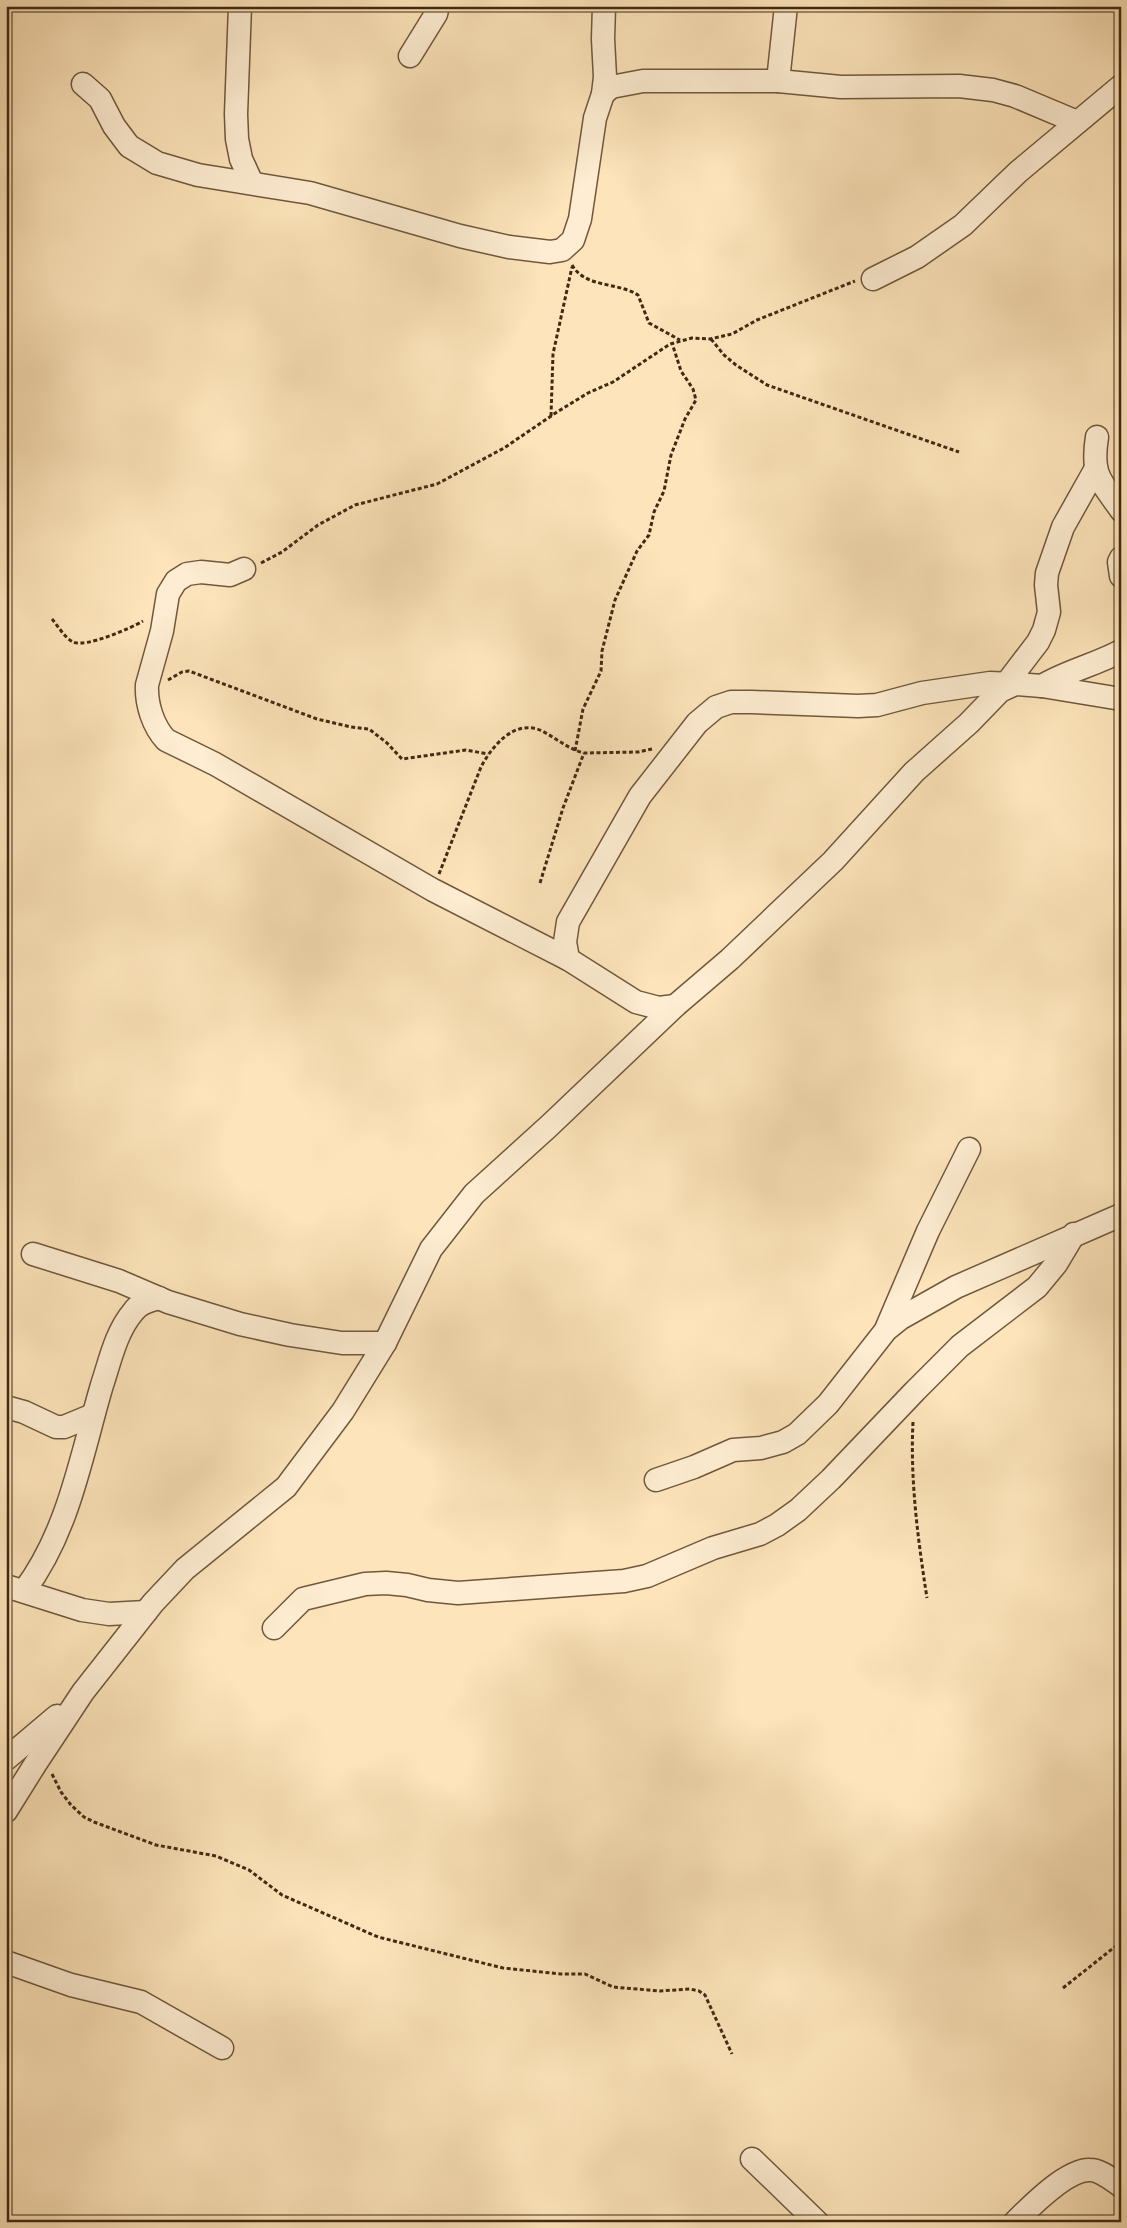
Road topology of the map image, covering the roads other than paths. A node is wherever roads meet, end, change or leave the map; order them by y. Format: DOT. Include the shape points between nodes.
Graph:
graph roads {
  1 [pos="240,6"];
  2 [pos="438,6"];
  3 [pos="604,6"];
  4 [pos="786,6"];
  5 [pos="410,56"];
  6 [pos="778,81"];
  7 [pos="83,84"];
  8 [pos="1121,86"];
  9 [pos="603,94"];
  10 [pos="1077,122"];
  11 [pos="239,148"];
  12 [pos="209,176"];
  13 [pos="252,183"];
  14 [pos="873,279"];
  15 [pos="1097,437"];
  16 [pos="1095,470"];
  17 [pos="1121,510"];
  18 [pos="1121,558"];
  19 [pos="244,569"];
  20 [pos="1121,576"];
  21 [pos="1121,651"];
  22 [pos="1011,684"];
  23 [pos="1042,686"];
  24 [pos="1121,699"];
  25 [pos="559,954"];
  26 [pos="675,1006"];
  27 [pos="969,1149"];
  28 [pos="1121,1215"];
  29 [pos="1074,1234"];
  30 [pos="33,1254"];
  31 [pos="159,1298"];
  32 [pos="886,1330"];
  33 [pos="385,1343"];
  34 [pos="6,1407"];
  35 [pos="93,1415"];
  36 [pos="656,1480"];
  37 [pos="15,1588"];
  38 [pos="146,1612"];
  39 [pos="274,1628"];
  40 [pos="83,1692"];
  41 [pos="8,1757"];
  42 [pos="6,1812"];
  43 [pos="6,1962"];
  44 [pos="222,2048"];
  45 [pos="752,2159"];
  46 [pos="1121,2186"];
  47 [pos="1020,2221"];
  48 [pos="817,2222"];
  1 -- 11 [label="street" via="236,114"];
  2 -- 5 [label="street"];
  3 -- 9 [label="street"];
  4 -- 6 [label="street"];
  6 -- 9 [label="street" via="643,81 611,87"];
  6 -- 10 [label="street" via="841,87 959,86 993,90"];
  7 -- 12 [label="street" via="100,99 129,146 172,169"];
  8 -- 10 [label="street"];
  9 -- 13 [label="street" via="595,118 580,220 573,240 562,250 550,252 509,247 310,193"];
  10 -- 14 [label="street" via="963,225 916,257"];
  11 -- 12 [label="street"];
  11 -- 13 [label="street"];
  12 -- 13 [label="street"];
  15 -- 16 [label="street"];
  16 -- 17 [label="street"];
  16 -- 22 [label="street" via="1063,527 1048,573 1046,585 1050,612 1044,630"];
  18 -- 20 [label="street"];
  19 -- 25 [label="street" via="230,575 186,574 176,581 168,594 147,685 151,713 160,734 433,890"];
  21 -- 23 [label="street"];
  22 -- 23 [label="street"];
  22 -- 25 [label="street" via="990,683 868,705 731,702 716,707 697,723 640,796 568,922"];
  22 -- 26 [label="street" via="914,772 833,860 730,959"];
  23 -- 24 [label="street"];
  25 -- 26 [label="street" via="636,1002 659,1008"];
  26 -- 33 [label="street" via="474,1194 431,1250"];
  27 -- 32 [label="street" via="928,1231"];
  28 -- 29 [label="street"];
  29 -- 32 [label="street" via="956,1287"];
  29 -- 39 [label="street" via="1038,1287 960,1346 831,1479 798,1510 760,1534 713,1548 647,1576 624,1581 458,1592 393,1583 365,1584 303,1599"];
  30 -- 31 [label="street" via="119,1281"];
  31 -- 33 [label="street" via="290,1336 342,1343"];
  31 -- 35 [label="street" via="141,1304 120,1331"];
  32 -- 36 [label="street" via="828,1404 797,1434 761,1448 733,1450 694,1468"];
  33 -- 38 [label="street" via="343,1411 286,1487 185,1569"];
  34 -- 35 [label="street" via="56,1427"];
  35 -- 37 [label="street" via="79,1474 47,1558"];
  37 -- 38 [label="street" via="82,1610 109,1614"];
  38 -- 40 [label="street"];
  40 -- 41 [label="street"];
  40 -- 42 [label="street"];
  43 -- 44 [label="street" via="71,1985 141,2002"];
  45 -- 48 [label="street"];
  46 -- 47 [label="street" via="1108,2176 1090,2170 1074,2174 1055,2185"];
}
